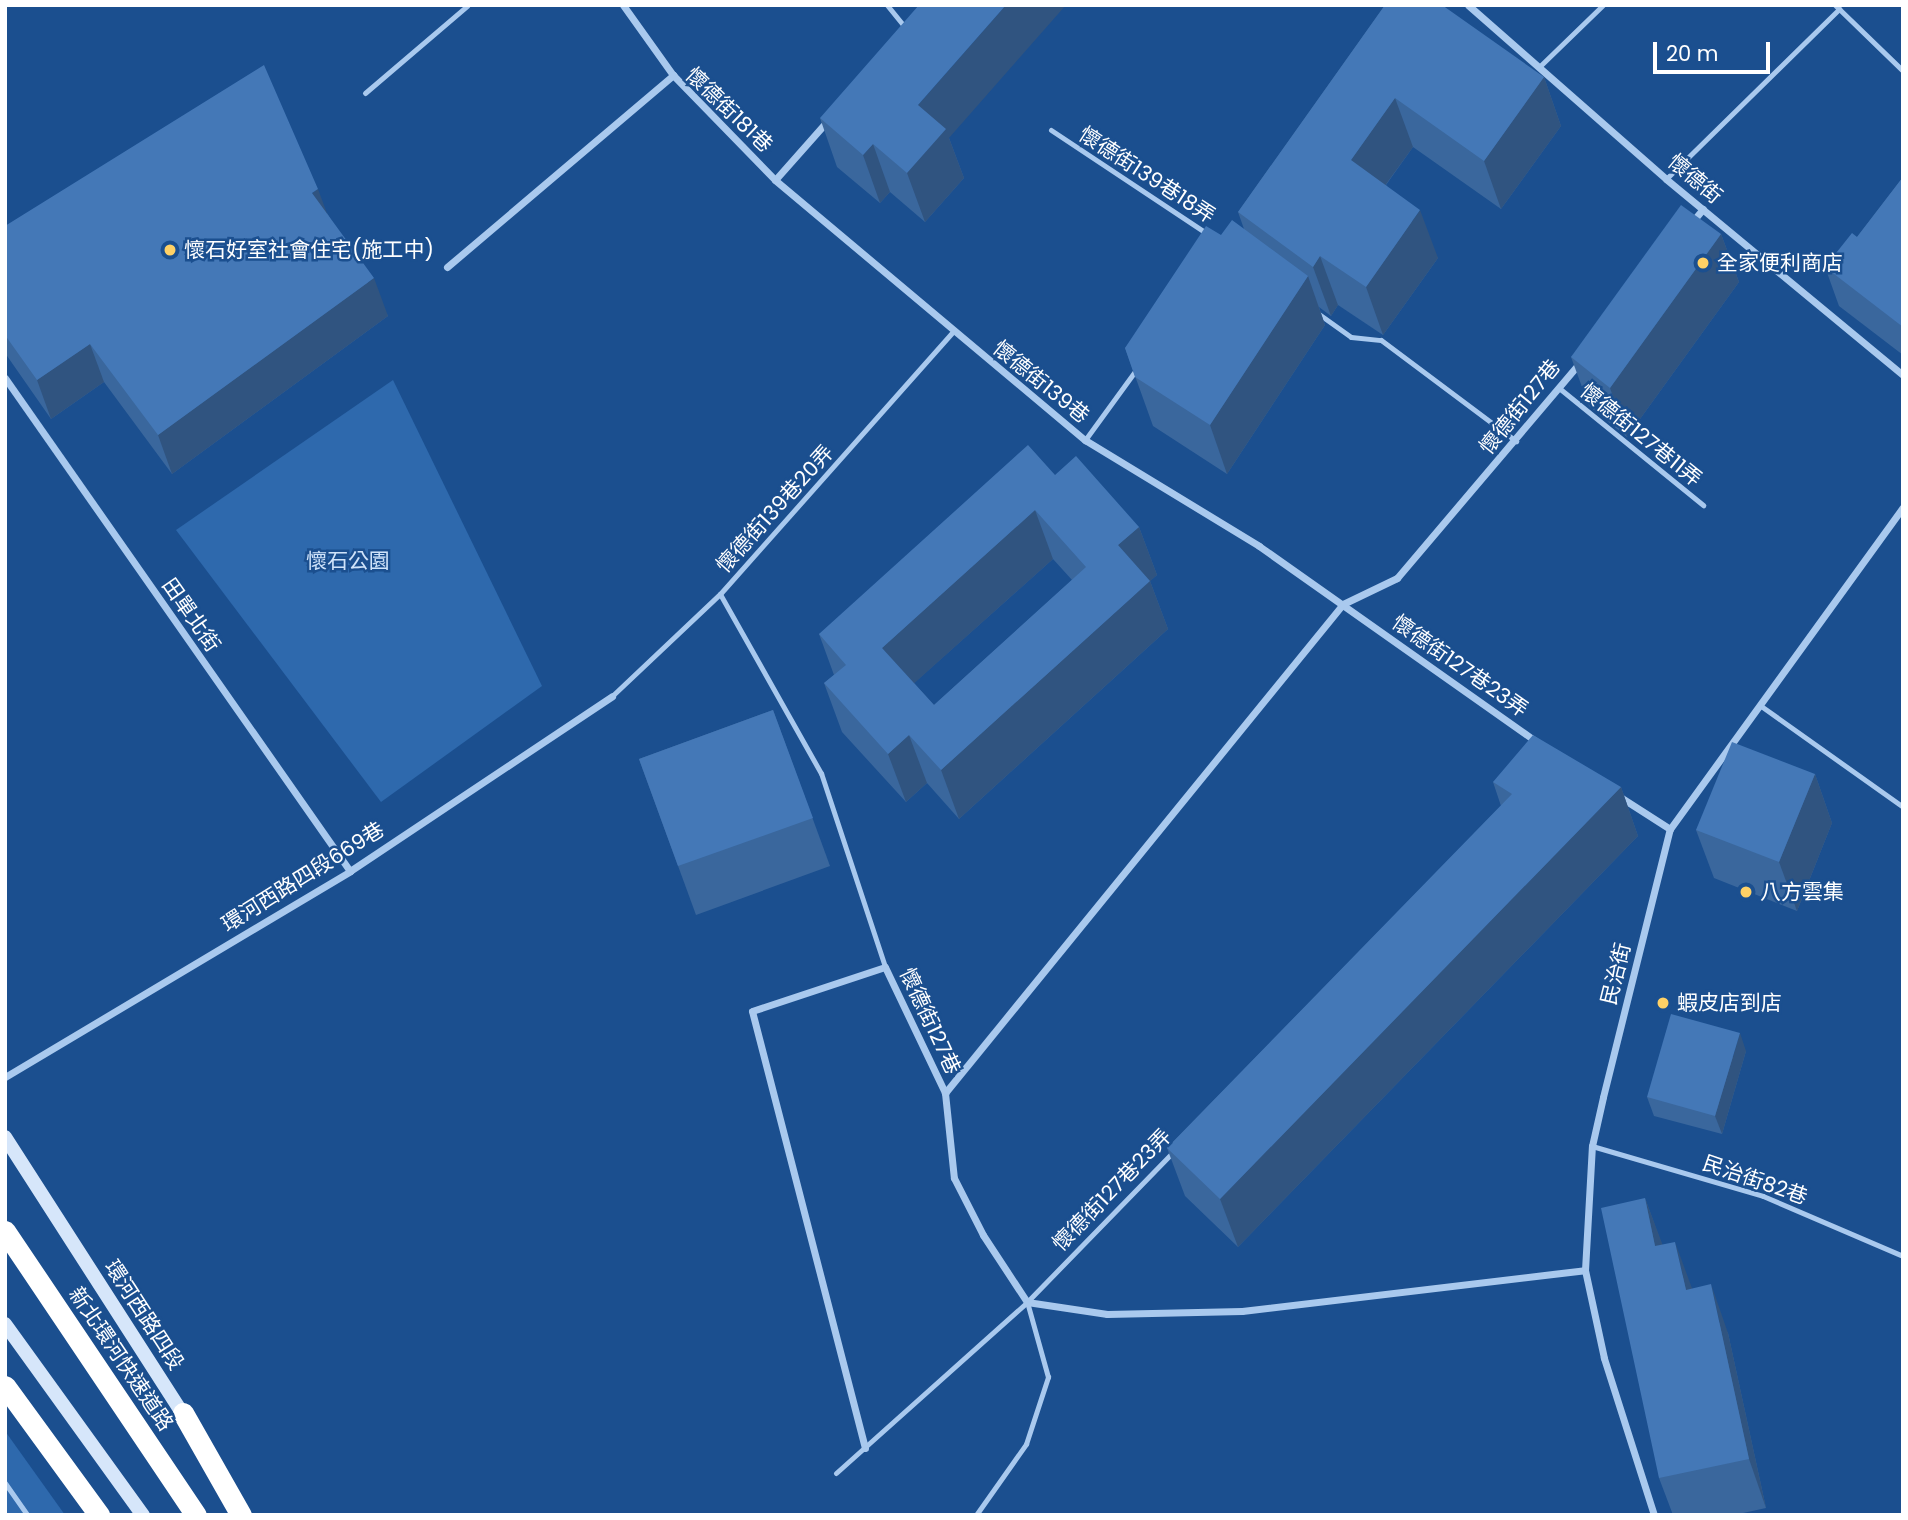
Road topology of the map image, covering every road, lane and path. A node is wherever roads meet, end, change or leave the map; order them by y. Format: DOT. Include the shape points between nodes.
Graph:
graph roads {
  1 [pos="468,5"];
  2 [pos="623,5"];
  3 [pos="887,5"];
  4 [pos="1468,5"];
  5 [pos="1603,5"];
  6 [pos="1837,7"];
  7 [pos="914,22"];
  8 [pos="906,30"];
  9 [pos="898,40"];
  10 [pos="1539,67"];
  11 [pos="1903,71"];
  12 [pos="673,75"];
  13 [pos="365,93"];
  14 [pos="836,110"];
  15 [pos="1051,130"];
  16 [pos="1667,179"];
  17 [pos="775,180"];
  18 [pos="1703,209"];
  19 [pos="1686,230"];
  20 [pos="1214,238"];
  21 [pos="447,267"];
  22 [pos="1309,307"];
  23 [pos="952,332"];
  24 [pos="1584,356"];
  25 [pos="1140,364"];
  26 [pos="1903,375"];
  27 [pos="5,379"];
  28 [pos="1559,388"];
  29 [pos="1085,440"];
  30 [pos="1516,442"];
  31 [pos="1703,505"];
  32 [pos="1903,507"];
  33 [pos="720,594"];
  34 [pos="1343,604"];
  35 [pos="612,696"];
  36 [pos="1761,706"];
  37 [pos="1546,748"];
  38 [pos="1613,792"];
  39 [pos="1903,807"];
  40 [pos="1670,829"];
  41 [pos="349,871"];
  42 [pos="885,967"];
  43 [pos="5,1077"];
  44 [pos="945,1093"];
  45 [pos="5,1137"];
  46 [pos="1181,1143"];
  47 [pos="1592,1146"];
  48 [pos="5,1231"];
  49 [pos="1903,1256"];
  50 [pos="1585,1270"];
  51 [pos="1027,1302"];
  52 [pos="5,1324"];
  53 [pos="5,1386"];
  54 [pos="183,1413"];
  55 [pos="865,1448"];
  56 [pos="836,1473"];
  57 [pos="5,1483"];
  58 [pos="27,1515"];
  59 [pos="99,1515"];
  60 [pos="143,1515"];
  61 [pos="196,1515"];
  62 [pos="242,1515"];
  63 [pos="249,1515"];
  64 [pos="976,1515"];
  65 [pos="1654,1515"];
  1 -- 13 [label="lane"];
  2 -- 12 [label="street"];
  3 -- 8 [label="lane"];
  4 -- 10 [label="street, 懷德街"];
  5 -- 10 [label="lane"];
  6 -- 11 [label="lane"];
  6 -- 16 [label="lane"];
  7 -- 8 [label="street"];
  8 -- 9 [label="street"];
  10 -- 16 [label="street, 懷德街"];
  12 -- 17 [label="street, 懷德街181巷"];
  12 -- 21 [label="street, 懷德街181巷"];
  14 -- 17 [label="street, 懷德街181巷"];
  15 -- 20 [label="lane, 懷德街139巷18弄"];
  16 -- 18 [label="street, 懷德街"];
  17 -- 23 [label="street, 懷德街139巷"];
  18 -- 19 [label="street"];
  18 -- 26 [label="street, 懷德街"];
  22 -- 30 [label="lane" via="1351,337 1381,340"];
  23 -- 29 [label="street, 懷德街139巷"];
  23 -- 33 [label="lane, 懷德街139巷20弄"];
  24 -- 28 [label="street, 懷德街127巷"];
  25 -- 29 [label="lane, 懷德街139巷"];
  27 -- 41 [label="street, 田單北街"];
  28 -- 30 [label="street, 懷德街127巷"];
  28 -- 31 [label="lane, 懷德街127巷11弄"];
  29 -- 34 [label="street" via="1259,546"];
  30 -- 34 [label="street, 懷德街127巷" via="1397,578"];
  32 -- 36 [label="street, 民治街"];
  33 -- 35 [label="lane, 懷德街139巷20弄"];
  33 -- 42 [label="lane" via="821,773"];
  34 -- 37 [label="street, 懷德街127巷23弄"];
  34 -- 44 [label="street, 懷德街127巷"];
  35 -- 41 [label="street, 環河西路四段669巷"];
  36 -- 39 [label="lane"];
  36 -- 40 [label="street, 民治街"];
  38 -- 40 [label="street"];
  40 -- 47 [label="street, 民治街"];
  41 -- 43 [label="street, 環河西路四段669巷"];
  42 -- 44 [label="street, 懷德街127巷"];
  42 -- 55 [label="street, 懷德街127巷" via="752,1011"];
  44 -- 51 [label="street" via="954,1178 983,1235"];
  45 -- 54 [label="main road, 環河西路四段"];
  46 -- 51 [label="lane, 懷德街127巷23弄"];
  47 -- 49 [label="lane, 民治街82巷" via="1763,1196"];
  47 -- 50 [label="street, 民治街"];
  48 -- 61 [label="highway, 新北環河快速道路"];
  50 -- 51 [label="street" via="1242,1311 1107,1314"];
  50 -- 65 [label="street, 民治街" via="1604,1358"];
  51 -- 55 [label="lane, 懷德街127巷23弄"];
  51 -- 64 [label="lane" via="1048,1377 1026,1444"];
  52 -- 60 [label="main road"];
  53 -- 59 [label="highway"];
  54 -- 62 [label="highway"];
  54 -- 63 [label="main road, 環河西路四段"];
  55 -- 56 [label="lane, 懷德街127巷23弄"];
  57 -- 58 [label="lane"];
}
